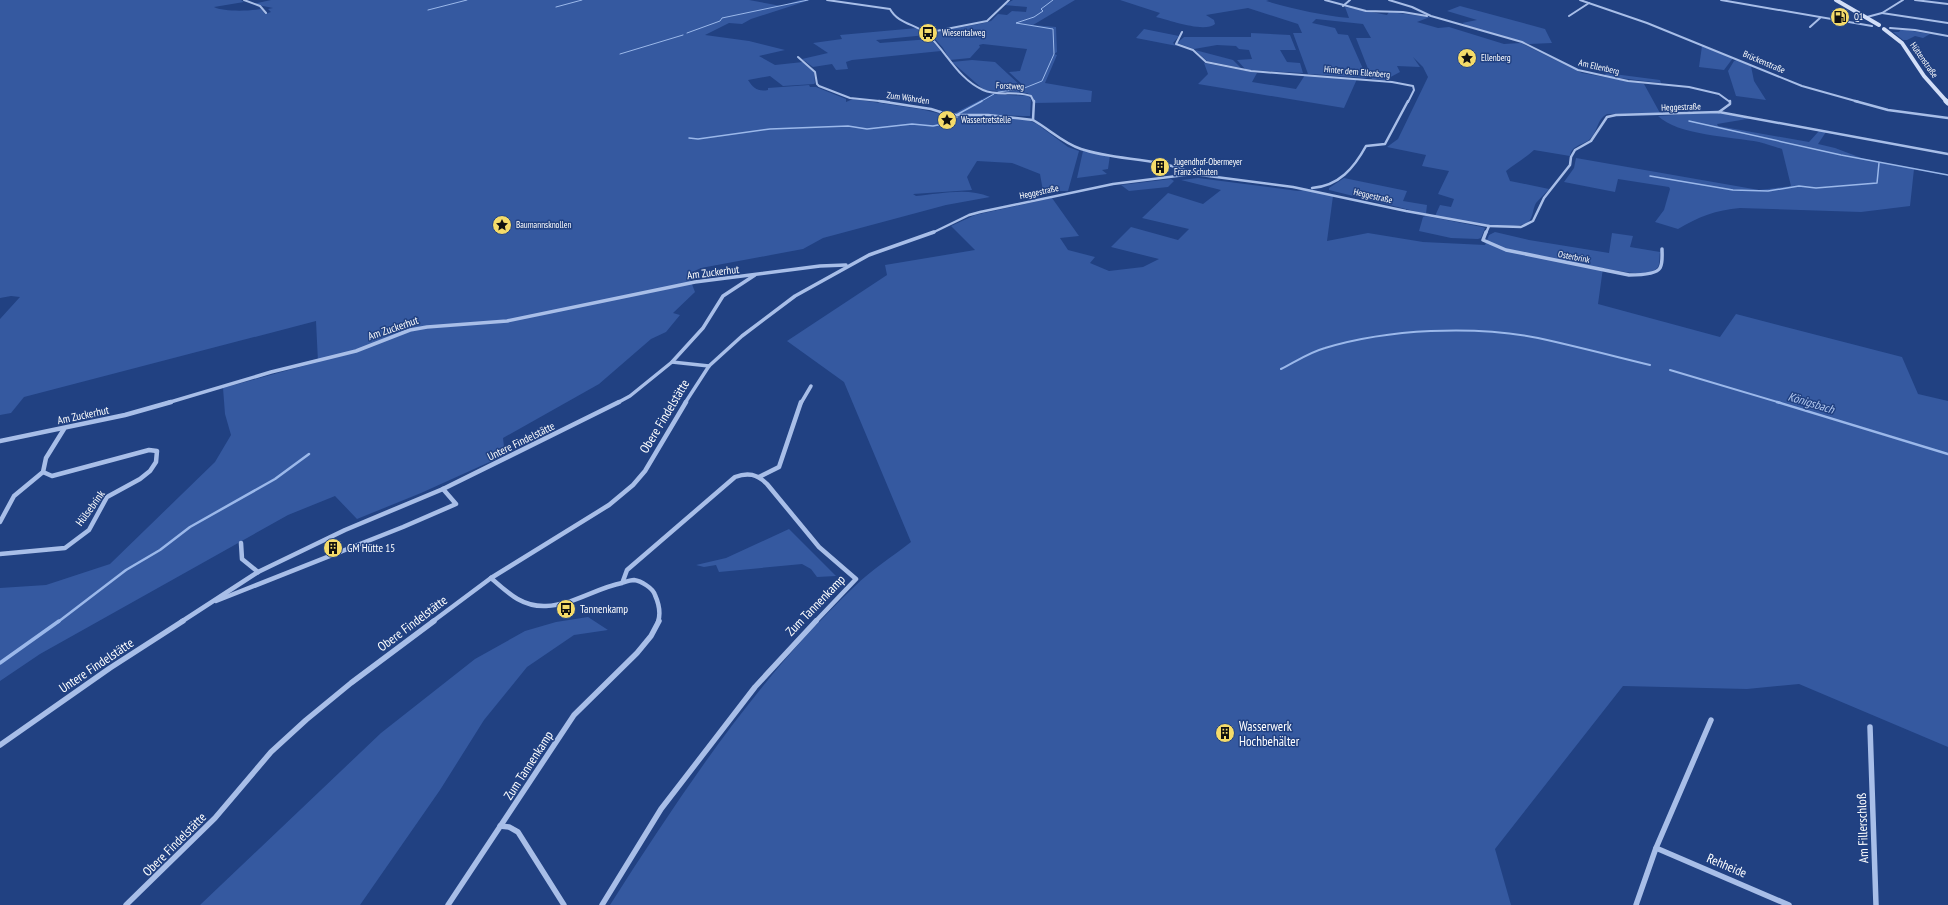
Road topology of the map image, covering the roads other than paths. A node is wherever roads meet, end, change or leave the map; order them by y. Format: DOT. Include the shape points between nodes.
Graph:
graph roads {
  1 [pos="244,0"];
  2 [pos="826,0"];
  3 [pos="1009,0"];
  4 [pos="1325,0"];
  5 [pos="1350,0"];
  6 [pos="1389,0"];
  7 [pos="1580,0"];
  8 [pos="1721,0"];
  9 [pos="1836,0"];
  10 [pos="1896,0"];
  11 [pos="1902,0"];
  12 [pos="1915,0"];
  13 [pos="1589,3"];
  14 [pos="1948,4"];
  15 [pos="1343,6"];
  16 [pos="266,13"];
  17 [pos="1882,13"];
  18 [pos="1431,16"];
  19 [pos="1568,16"];
  20 [pos="1867,17"];
  21 [pos="1820,18"];
  22 [pos="1948,23"];
  23 [pos="1879,25"];
  24 [pos="1872,26"];
  25 [pos="1810,27"];
  26 [pos="1890,28"];
  27 [pos="1884,29"];
  28 [pos="1182,32"];
  29 [pos="926,33"];
  30 [pos="1948,36"];
  31 [pos="798,57"];
  32 [pos="1948,103"];
  33 [pos="1719,112"];
  34 [pos="1948,118"];
  35 [pos="1034,120"];
  36 [pos="1948,154"];
  37 [pos="1193,174"];
  38 [pos="1303,188"];
  39 [pos="1324,188"];
  40 [pos="1331,194"];
  41 [pos="1489,226"];
  42 [pos="1662,249"];
  43 [pos="847,266"];
  44 [pos="755,275"];
  45 [pos="761,322"];
  46 [pos="672,362"];
  47 [pos="709,366"];
  48 [pos="811,386"];
  49 [pos="64,429"];
  50 [pos="0,440"];
  51 [pos="43,472"];
  52 [pos="759,477"];
  53 [pos="443,489"];
  54 [pos="0,522"];
  55 [pos="241,543"];
  56 [pos="0,554"];
  57 [pos="258,572"];
  58 [pos="491,578"];
  59 [pos="623,581"];
  60 [pos="206,605"];
  61 [pos="1710,720"];
  62 [pos="1870,727"];
  63 [pos="0,745"];
  64 [pos="500,826"];
  65 [pos="1656,848"];
  66 [pos="126,905"];
  67 [pos="448,905"];
  68 [pos="564,905"];
  69 [pos="602,905"];
  70 [pos="1636,905"];
  71 [pos="1789,905"];
  72 [pos="1876,905"];
  1 -- 16 [label="street" via="260,6"];
  2 -- 29 [label="street, Forstweg" via="888,8 894,16"];
  3 -- 29 [label="street" via="987,21"];
  4 -- 15 [label="street, Am Ellenberg"];
  5 -- 15 [label="street"];
  6 -- 18 [label="street, Am Ellenberg"];
  7 -- 13 [label="street, Brückenstraße"];
  8 -- 21 [label="street"];
  9 -- 20 [label="main road"];
  10 -- 11 [label="street"];
  11 -- 17 [label="street"];
  12 -- 14 [label="street"];
  13 -- 19 [label="street"];
  13 -- 34 [label="street, Brückenstraße" via="1647,23 1802,86 1888,110"];
  15 -- 18 [label="street, Am Ellenberg"];
  17 -- 20 [label="street"];
  17 -- 22 [label="street"];
  18 -- 33 [label="street, Am Ellenberg" via="1522,42 1586,73 1628,81 1689,87 1719,94 1730,101 1730,104"];
  20 -- 23 [label="main road"];
  21 -- 24 [label="street"];
  21 -- 25 [label="street"];
  23 -- 24 [label="main road"];
  23 -- 26 [label="main road"];
  24 -- 27 [label="main road"];
  26 -- 27 [label="main road"];
  26 -- 30 [label="street"];
  27 -- 32 [label="main road, Hüttenstraße" via="1902,43 1924,76"];
  28 -- 39 [label="street, Hinter dem Ellenberg" via="1176,44 1193,50 1202,60 1212,64 1251,71 1392,82 1413,86 1414,90 1385,144 1366,146 1351,170"];
  29 -- 35 [label="street, Forstweg" via="941,48 953,66 983,90 1031,96 1034,101"];
  31 -- 35 [label="street, Zum Wöhrden" via="815,72 819,86 850,98 900,103 954,115 988,115"];
  33 -- 36 [label="street, Heggestraße"];
  33 -- 41 [label="street, Heggestraße" via="1625,114 1607,117 1591,141 1572,153 1570,165 1544,198 1531,223 1512,228"];
  35 -- 37 [label="street" via="1063,141 1082,150 1170,164"];
  37 -- 38 [label="street, Heggestraße"];
  37 -- 43 [label="street, Heggestraße" via="1113,184 980,212 930,234 868,255"];
  38 -- 39 [label="street"];
  38 -- 40 [label="street, Heggestraße"];
  39 -- 40 [label="street"];
  40 -- 41 [label="street, Heggestraße"];
  41 -- 42 [label="street, Osterbrink" via="1483,240 1506,250 1629,275 1651,274 1658,271 1661,267"];
  43 -- 44 [label="street, Am Zuckerhut" via="820,266"];
  43 -- 45 [label="street, Heggestraße" via="810,286"];
  44 -- 46 [label="street, Untere Findelstätte" via="723,296 703,328"];
  44 -- 49 [label="street, Am Zuckerhut" via="680,285 534,317 427,326 356,351 270,372 125,415"];
  45 -- 47 [label="street, Obere Findelstätte"];
  46 -- 47 [label="street, Obere Findelstätte"];
  46 -- 53 [label="street, Untere Findelstätte" via="630,396"];
  47 -- 58 [label="street, Obere Findelstätte" via="645,471 633,485 609,504"];
  48 -- 52 [label="street" via="799,405 779,467"];
  49 -- 50 [label="street, Am Zuckerhut"];
  49 -- 51 [label="street" via="46,458"];
  51 -- 54 [label="street" via="14,496"];
  51 -- 56 [label="street, Hülsebrink" via="52,476 149,450 157,451 156,462 150,471 107,497 89,530 65,548"];
  52 -- 59 [label="street" via="744,474 736,477 627,570"];
  52 -- 69 [label="street, Zum Tannenkamp" via="808,536 844,571 856,579 756,687 661,809"];
  53 -- 57 [label="street, Untere Findelstätte" via="345,530"];
  53 -- 60 [label="street, Untere Findelstätte" via="456,504"];
  55 -- 57 [label="street" via="242,559"];
  57 -- 60 [label="street, Untere Findelstätte"];
  58 -- 59 [label="street, Zum Tannenkamp" via="514,598 528,604 546,606 566,603"];
  58 -- 66 [label="street, Obere Findelstätte" via="306,720 271,752 215,818"];
  59 -- 64 [label="street, Zum Tannenkamp" via="634,580 646,584 654,592 659,605 659,620 651,636 574,714"];
  60 -- 63 [label="street, Untere Findelstätte"];
  61 -- 65 [label="street"];
  62 -- 72 [label="street, Am Fillerschloß"];
  64 -- 67 [label="street, Zum Tannenkamp"];
  64 -- 68 [label="street" via="518,832"];
  65 -- 70 [label="street"];
  65 -- 71 [label="street, Rehheide"];
}
